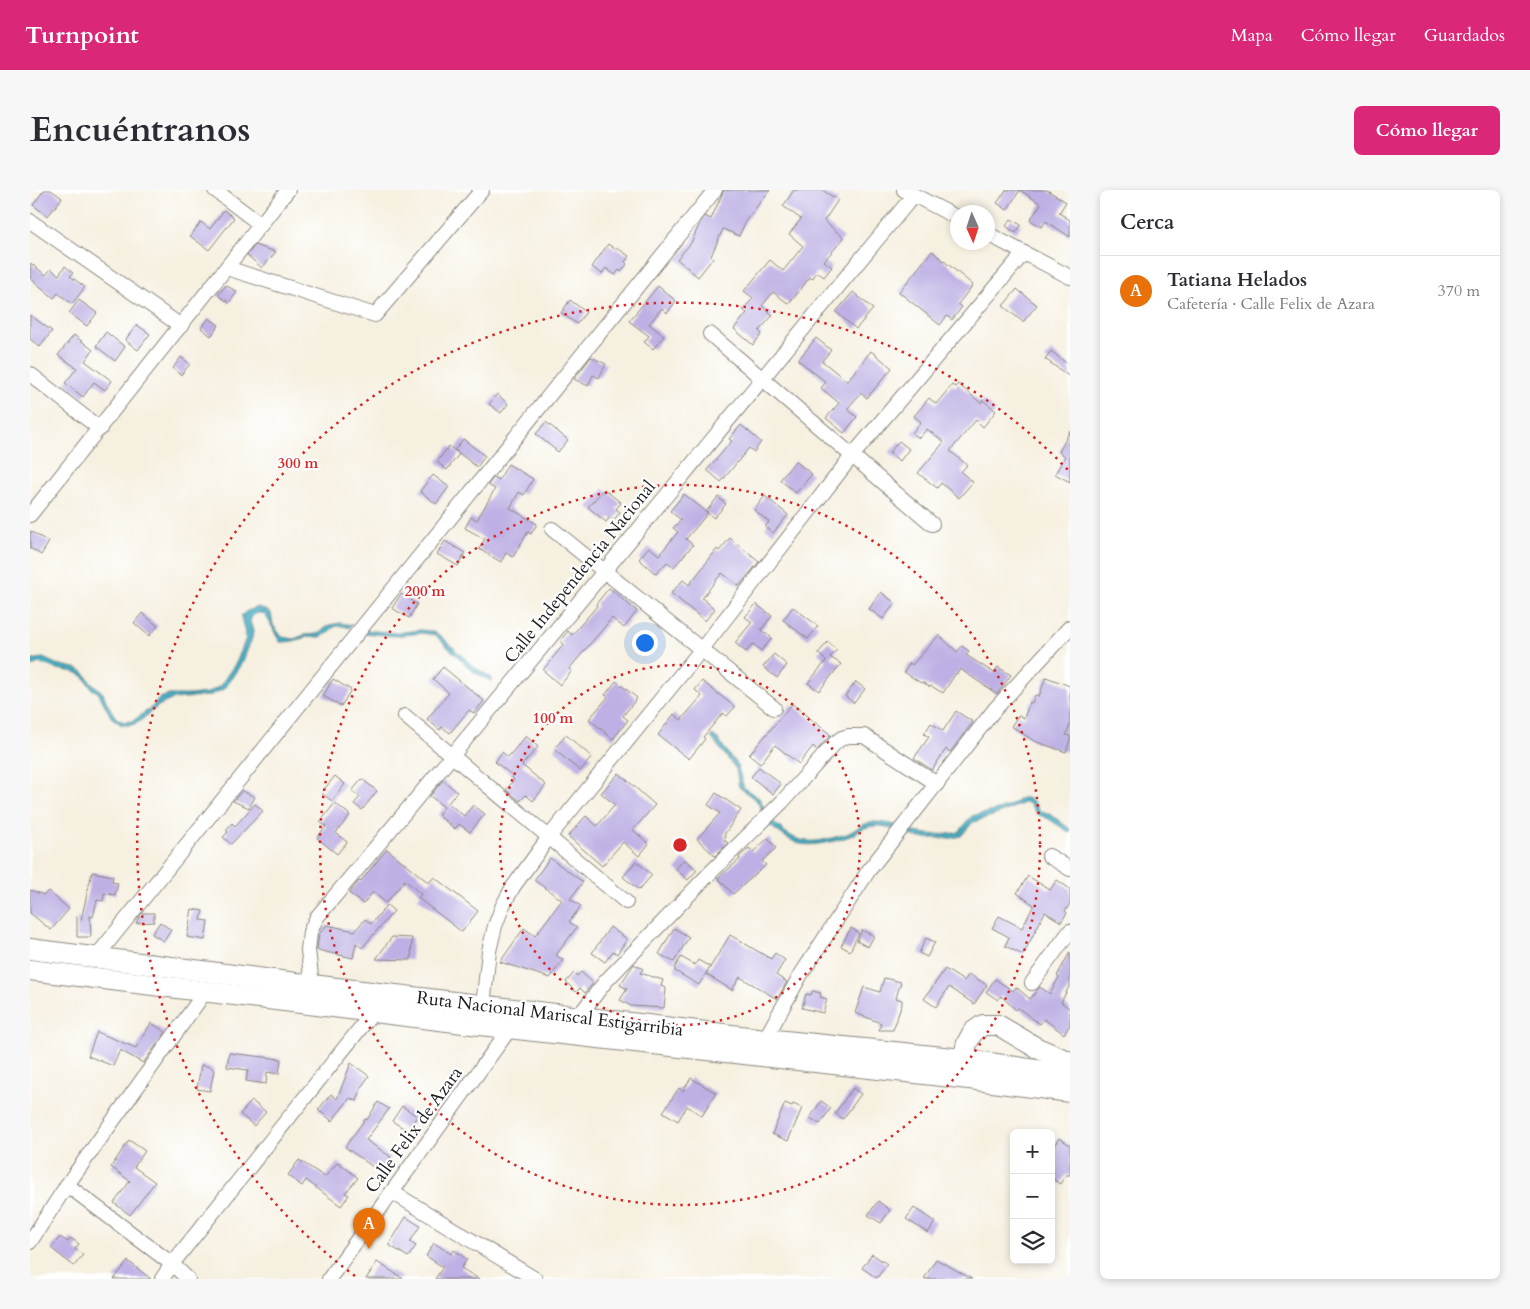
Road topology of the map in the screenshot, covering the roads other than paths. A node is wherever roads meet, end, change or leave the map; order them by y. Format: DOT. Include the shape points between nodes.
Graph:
graph roads {
  1 [pos="215,190"];
  2 [pos="288,190"];
  3 [pos="482,190"];
  4 [pos="715,190"];
  5 [pos="918,194"];
  6 [pos="950,213"];
  7 [pos="30,222"];
  8 [pos="261,225"];
  9 [pos="995,238"];
  10 [pos="1023,254"];
  11 [pos="227,268"];
  12 [pos="1070,277"];
  13 [pos="181,326"];
  14 [pos="710,334"];
  15 [pos="30,374"];
  16 [pos="761,378"];
  17 [pos="100,428"];
  18 [pos="852,456"];
  19 [pos="30,515"];
  20 [pos="932,524"];
  21 [pos="552,529"];
  22 [pos="605,571"];
  23 [pos="1070,627"];
  24 [pos="701,650"];
  25 [pos="774,708"];
  26 [pos="404,716"];
  27 [pos="453,757"];
  28 [pos="937,784"];
  29 [pos="549,837"];
  30 [pos="1049,856"];
  31 [pos="1070,869"];
  32 [pos="626,902"];
  33 [pos="1070,930"];
  34 [pos="30,949"];
  35 [pos="96,957"];
  36 [pos="30,970"];
  37 [pos="1032,983"];
  38 [pos="312,985"];
  39 [pos="205,992"];
  40 [pos="482,1006"];
  41 [pos="374,1011"];
  42 [pos="578,1017"];
  43 [pos="511,1027"];
  44 [pos="765,1039"];
  45 [pos="963,1059"];
  46 [pos="1070,1062"];
  47 [pos="1070,1075"];
  48 [pos="969,1079"];
  49 [pos="1070,1092"];
  50 [pos="68,1185"];
  51 [pos="392,1192"];
  52 [pos="30,1242"];
  53 [pos="172,1264"];
  54 [pos="162,1279"];
  55 [pos="188,1279"];
  56 [pos="329,1279"];
  57 [pos="535,1279"];
  1 -- 8 [label="street"];
  2 -- 8 [label="street"];
  3 -- 11 [label="street" via="375,315"];
  4 -- 35 [label="street"];
  5 -- 6 [label="street"];
  5 -- 16 [label="street, Calle Independencia Nacional"];
  7 -- 13 [label="street"];
  8 -- 11 [label="street"];
  9 -- 10 [label="street"];
  10 -- 12 [label="street"];
  10 -- 18 [label="street"];
  11 -- 13 [label="street"];
  13 -- 17 [label="street"];
  14 -- 16 [label="street"];
  15 -- 17 [label="street"];
  16 -- 18 [label="street"];
  16 -- 22 [label="street, Calle Independencia Nacional"];
  17 -- 19 [label="street"];
  18 -- 20 [label="street"];
  18 -- 24 [label="street"];
  21 -- 22 [label="street"];
  22 -- 24 [label="street"];
  22 -- 27 [label="street, Calle Independencia Nacional"];
  23 -- 28 [label="street" via="996,709"];
  24 -- 25 [label="street"];
  24 -- 29 [label="street"];
  26 -- 27 [label="street"];
  27 -- 29 [label="street"];
  27 -- 38 [label="street, Calle Independencia Nacional" via="317,917 310,932 308,950"];
  28 -- 42 [label="street" via="864,736 842,738 605,982"];
  28 -- 44 [label="street" via="869,870 800,976"];
  29 -- 32 [label="street"];
  29 -- 40 [label="street" via="513,887 495,926"];
  30 -- 31 [label="street"];
  33 -- 37 [label="street"];
  34 -- 35 [label="highway, Ruta Nacional Mariscal Estigarribia"];
  35 -- 38 [label="highway, Ruta Nacional Mariscal Estigarribia"];
  36 -- 39 [label="highway, Ruta Nacional Mariscal Estigarribia"];
  38 -- 40 [label="highway, Ruta Nacional Mariscal Estigarribia"];
  39 -- 41 [label="highway, Ruta Nacional Mariscal Estigarribia"];
  39 -- 50 [label="street"];
  40 -- 42 [label="highway, Ruta Nacional Mariscal Estigarribia"];
  41 -- 43 [label="highway, Ruta Nacional Mariscal Estigarribia"];
  41 -- 53 [label="street"];
  42 -- 44 [label="highway, Ruta Nacional Mariscal Estigarribia"];
  43 -- 48 [label="highway, Ruta Nacional Mariscal Estigarribia"];
  43 -- 51 [label="street, Calle Felix de Azara"];
  44 -- 45 [label="highway, Ruta Nacional Mariscal Estigarribia"];
  45 -- 46 [label="highway" via="973,1032 983,1025 998,1025 1037,1048"];
  45 -- 47 [label="highway, Ruta Nacional Mariscal Estigarribia"];
  45 -- 48 [label="highway"];
  48 -- 49 [label="highway, Ruta Nacional Mariscal Estigarribia"];
  50 -- 52 [label="street"];
  50 -- 53 [label="street"];
  51 -- 56 [label="street, Calle Felix de Azara"];
  51 -- 57 [label="street"];
  53 -- 54 [label="street"];
  53 -- 55 [label="street"];
}
